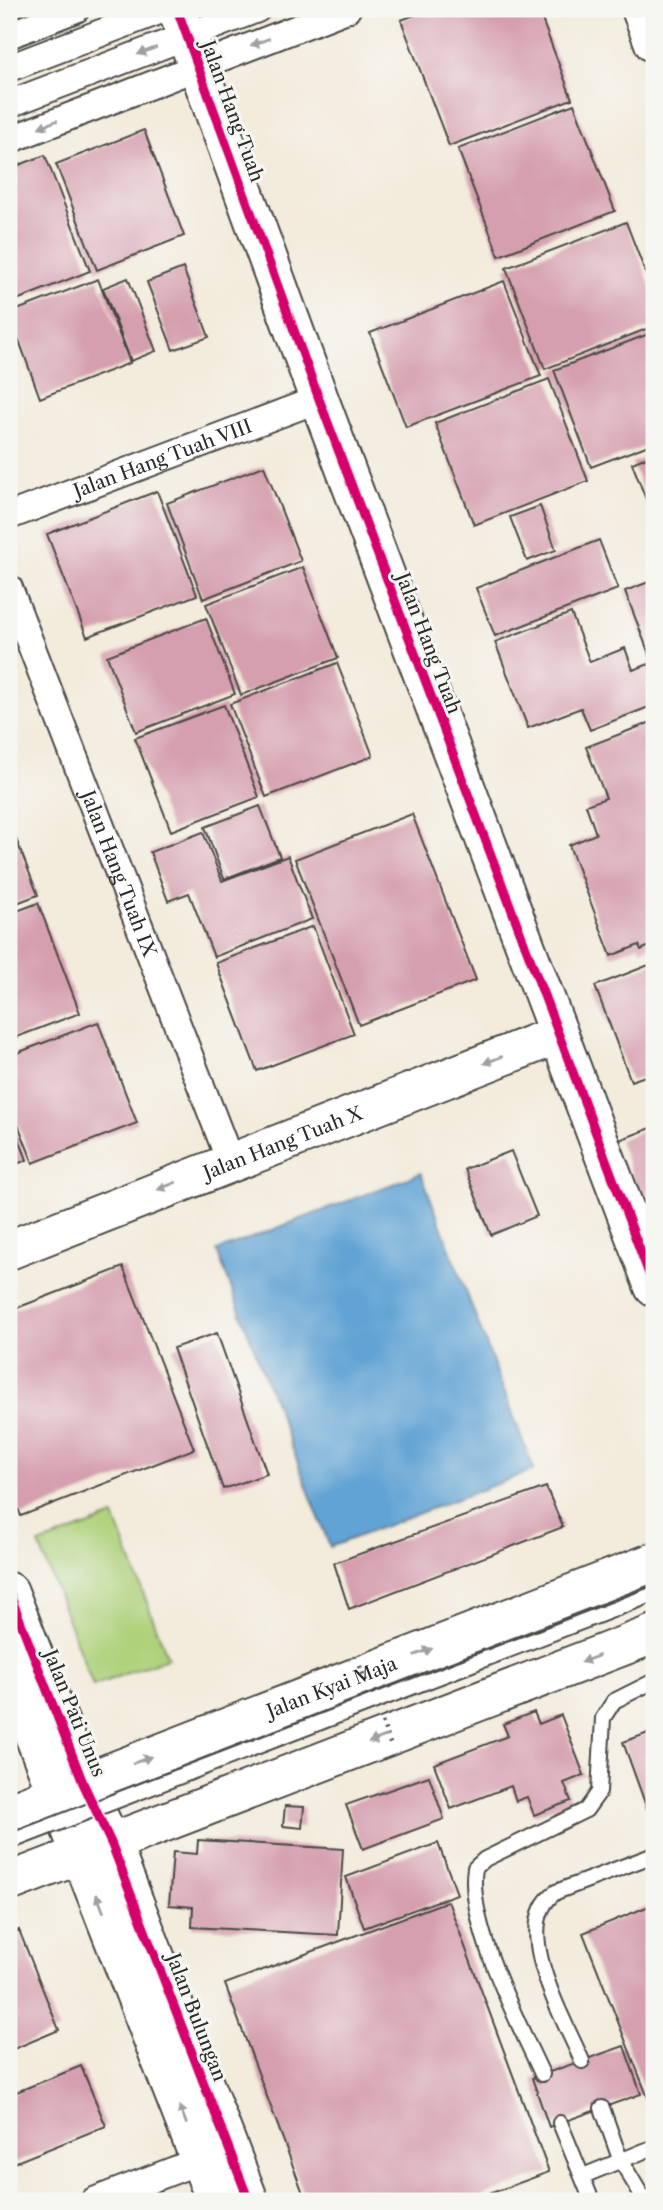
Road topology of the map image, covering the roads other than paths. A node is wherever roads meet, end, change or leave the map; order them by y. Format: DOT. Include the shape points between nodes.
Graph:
graph roads {
  1 [pos="76,9"];
  2 [pos="257,9"];
  3 [pos="347,9"];
  4 [pos="641,9"];
  5 [pos="182,30"];
  6 [pos="9,35"];
  7 [pos="654,43"];
  8 [pos="9,68"];
  9 [pos="9,104"];
  10 [pos="9,140"];
  11 [pos="318,399"];
  12 [pos="9,516"];
  13 [pos="9,588"];
  14 [pos="557,1035"];
  15 [pos="230,1161"];
  16 [pos="9,1250"];
  17 [pos="654,1287"];
  18 [pos="654,1562"];
  19 [pos="9,1592"];
  20 [pos="654,1594"];
  21 [pos="654,1634"];
  22 [pos="9,1671"];
  23 [pos="654,1681"];
  24 [pos="69,1788"];
  25 [pos="9,1812"];
  26 [pos="9,1842"];
  27 [pos="96,1850"];
  28 [pos="654,1855"];
  29 [pos="9,1882"];
  30 [pos="582,2060"];
  31 [pos="542,2074"];
  32 [pos="602,2108"];
  33 [pos="560,2123"];
  34 [pos="654,2147"];
  35 [pos="620,2159"];
  36 [pos="201,2160"];
  37 [pos="583,2176"];
  38 [pos="643,2197"];
  39 [pos="94,2201"];
  40 [pos="216,2201"];
  41 [pos="249,2201"];
  42 [pos="592,2201"];
  1 -- 6 [label="street"];
  2 -- 5 [label="street"];
  3 -- 5 [label="street, one-way"];
  4 -- 7 [label="street"];
  5 -- 8 [label="street"];
  5 -- 9 [label="street, one-way"];
  5 -- 10 [label="street, one-way"];
  5 -- 11 [label="street, Jalan Hang Tuah"];
  11 -- 12 [label="street, Jalan Hang Tuah VIII"];
  11 -- 14 [label="street, Jalan Hang Tuah"];
  13 -- 15 [label="street, Jalan Hang Tuah IX"];
  14 -- 15 [label="street, Jalan Hang Tuah X, one-way"];
  14 -- 17 [label="street, Jalan Hang Tuah"];
  15 -- 16 [label="street, Jalan Hang Tuah X, one-way"];
  24 -- 18 [label="street, Jalan Kyai Maja, one-way"];
  19 -- 24 [label="street, Jalan Pati Unus"];
  20 -- 26 [label="lane, bridge"];
  21 -- 27 [label="street, one-way"];
  22 -- 24 [label="street, Jalan Pati Unus"];
  23 -- 31 [label="lane" via="614,1701 603,1717 599,1792 586,1810 475,1868 474,1902 505,1991"];
  24 -- 25 [label="street, Jalan Kyai Maja"];
  24 -- 27 [label="street, Jalan Pati Unus"];
  27 -- 29 [label="street"];
  36 -- 27 [label="street, one-way"];
  27 -- 41 [label="street, Jalan Bulungan"];
  28 -- 30 [label="lane" via="556,1892 547,1898 538,1919 536,1944 541,1964"];
  32 -- 35 [label="lane"];
  33 -- 37 [label="lane"];
  34 -- 35 [label="lane"];
  35 -- 37 [label="lane"];
  35 -- 38 [label="lane"];
  36 -- 39 [label="street"];
  36 -- 40 [label="street"];
  37 -- 42 [label="lane"];
}
